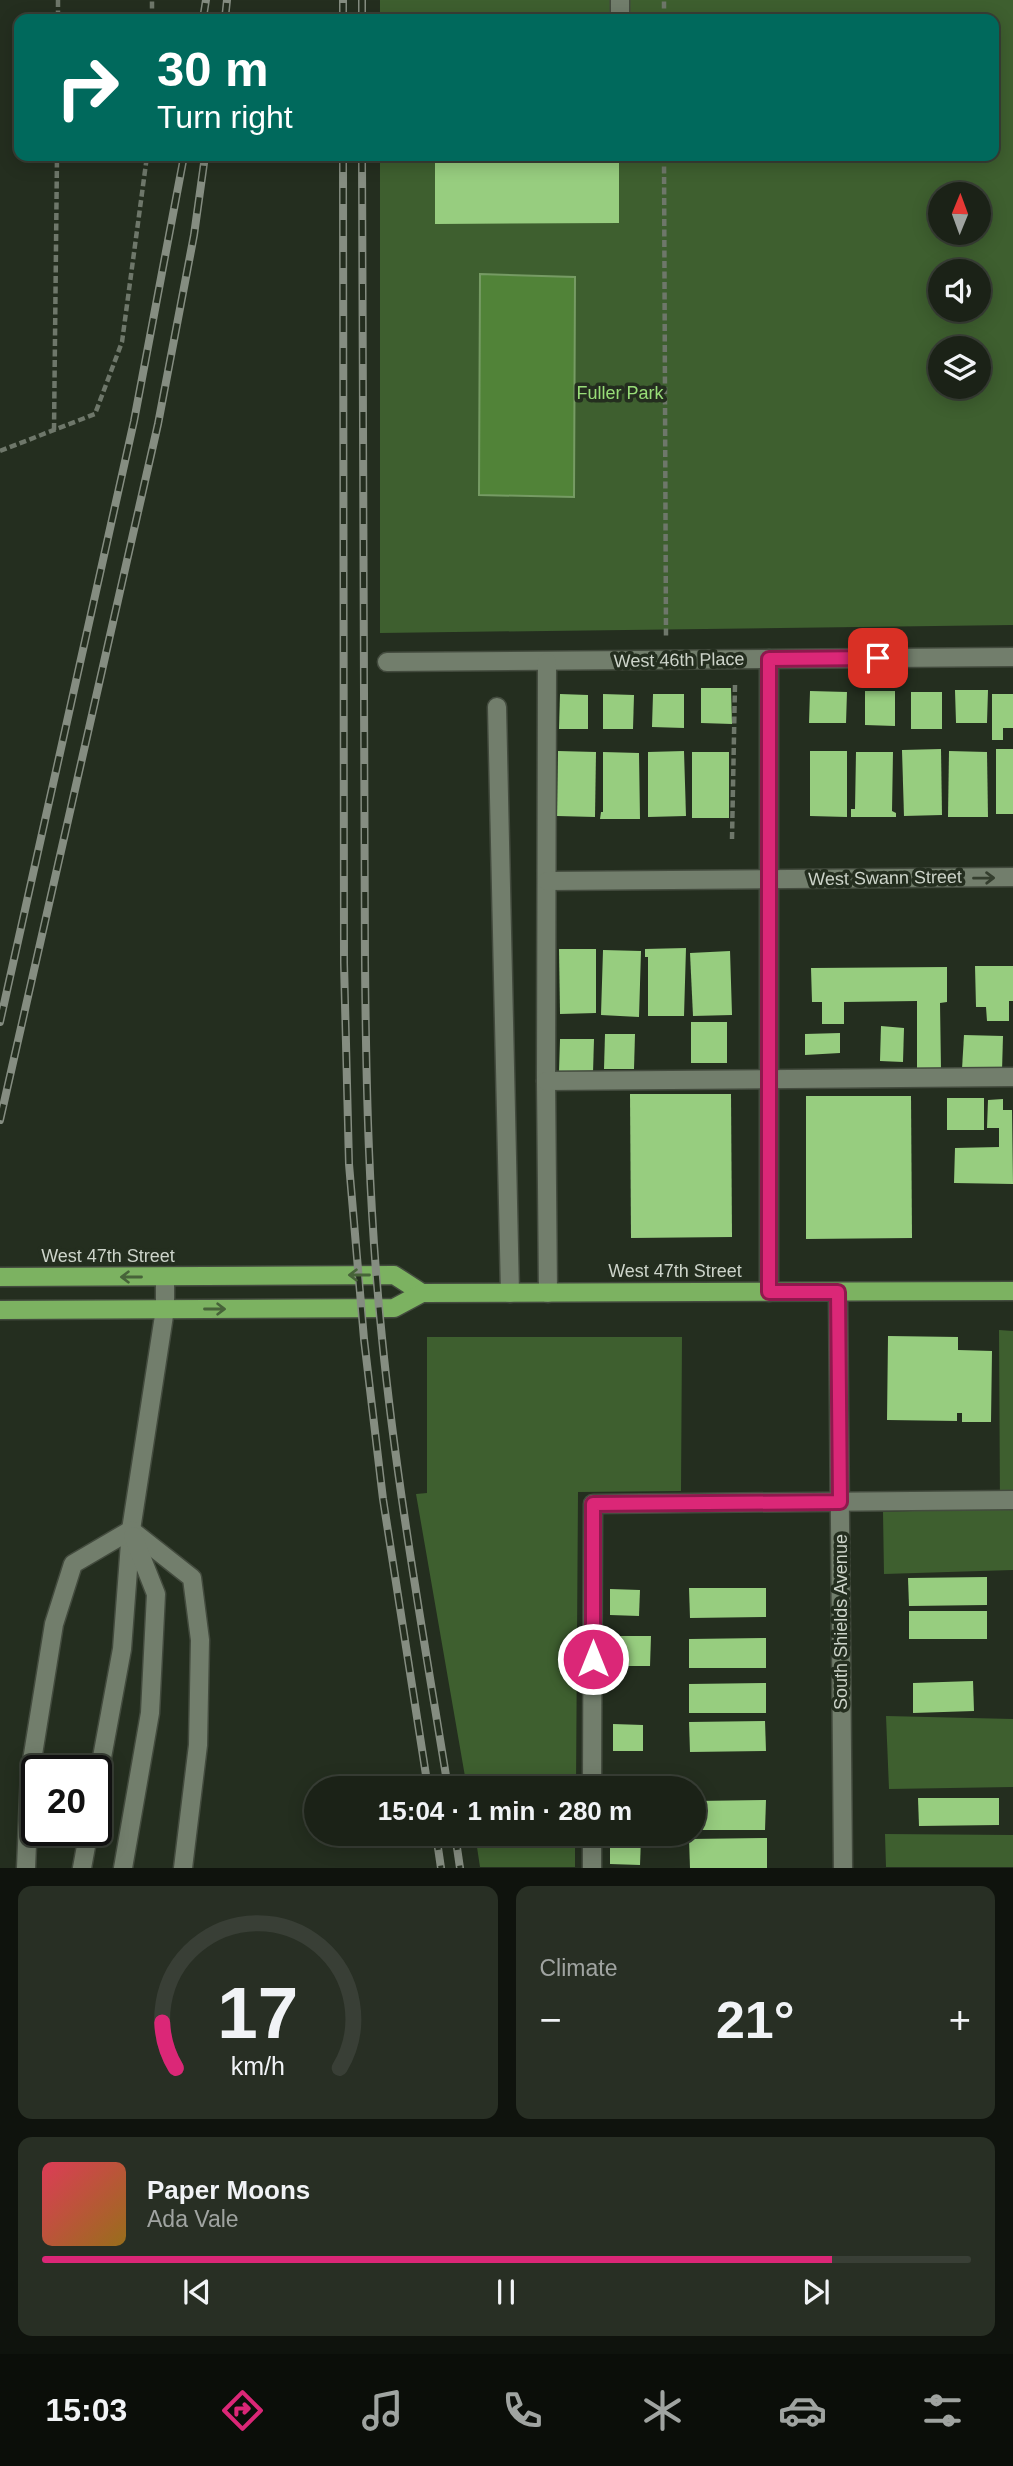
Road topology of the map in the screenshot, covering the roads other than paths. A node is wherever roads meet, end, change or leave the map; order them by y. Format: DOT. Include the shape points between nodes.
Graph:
graph roads {
  1 [pos="1013,657"];
  2 [pos="769,659"];
  3 [pos="387,662"];
  4 [pos="547,662"];
  5 [pos="497,707"];
  6 [pos="1013,877"];
  7 [pos="769,879"];
  8 [pos="547,881"];
  9 [pos="1013,1077"];
  10 [pos="769,1079"];
  11 [pos="545,1081"];
  12 [pos="0,1277"];
  13 [pos="165,1277"];
  14 [pos="1013,1291"];
  15 [pos="769,1292"];
  16 [pos="838,1292"];
  17 [pos="422,1293"];
  18 [pos="510,1293"];
  19 [pos="548,1293"];
  20 [pos="165,1309"];
  21 [pos="0,1310"];
  22 [pos="1013,1500"];
  23 [pos="840,1502"];
  24 [pos="131,1530"];
  25 [pos="102,1755"];
  26 [pos="592,1776"];
  27 [pos="86,1846"];
  28 [pos="592,1846"];
  29 [pos="26,1867"];
  30 [pos="82,1867"];
  31 [pos="123,1867"];
  32 [pos="183,1867"];
  33 [pos="592,1867"];
  34 [pos="843,1867"];
  1 -- 2 [label="street, West 46th Place"];
  2 -- 4 [label="street, West 46th Place"];
  2 -- 7 [label="street"];
  3 -- 4 [label="street, West 46th Place"];
  4 -- 8 [label="street"];
  5 -- 18 [label="street"];
  7 -- 6 [label="street, West Swann Street, one-way"];
  7 -- 8 [label="street, West Swann Street"];
  7 -- 10 [label="street"];
  8 -- 11 [label="street"];
  9 -- 10 [label="street"];
  10 -- 11 [label="street"];
  10 -- 15 [label="street"];
  11 -- 19 [label="street"];
  13 -- 12 [label="main road, West 47th Street, one-way"];
  17 -- 13 [label="main road, West 47th Street, one-way" via="394,1275"];
  13 -- 20 [label="street"];
  14 -- 16 [label="main road, West 47th Street"];
  15 -- 16 [label="main road, West 47th Street"];
  15 -- 19 [label="main road, West 47th Street"];
  16 -- 23 [label="street, South Shields Avenue"];
  17 -- 18 [label="main road, West 47th Street"];
  20 -- 17 [label="main road, West 47th Street, one-way" via="394,1308"];
  18 -- 19 [label="main road, West 47th Street"];
  20 -- 21 [label="main road, West 47th Street"];
  20 -- 24 [label="street"];
  22 -- 23 [label="street"];
  23 -- 26 [label="street" via="593,1504"];
  23 -- 34 [label="street, South Shields Avenue"];
  24 -- 25 [label="street" via="122,1649"];
  24 -- 29 [label="street" via="73,1564 58,1612 30,1773"];
  24 -- 31 [label="street" via="156,1594 150,1713"];
  24 -- 32 [label="street" via="192,1578 200,1640 198,1745"];
  27 -- 30 [label="street"];
  28 -- 33 [label="street"];
}
